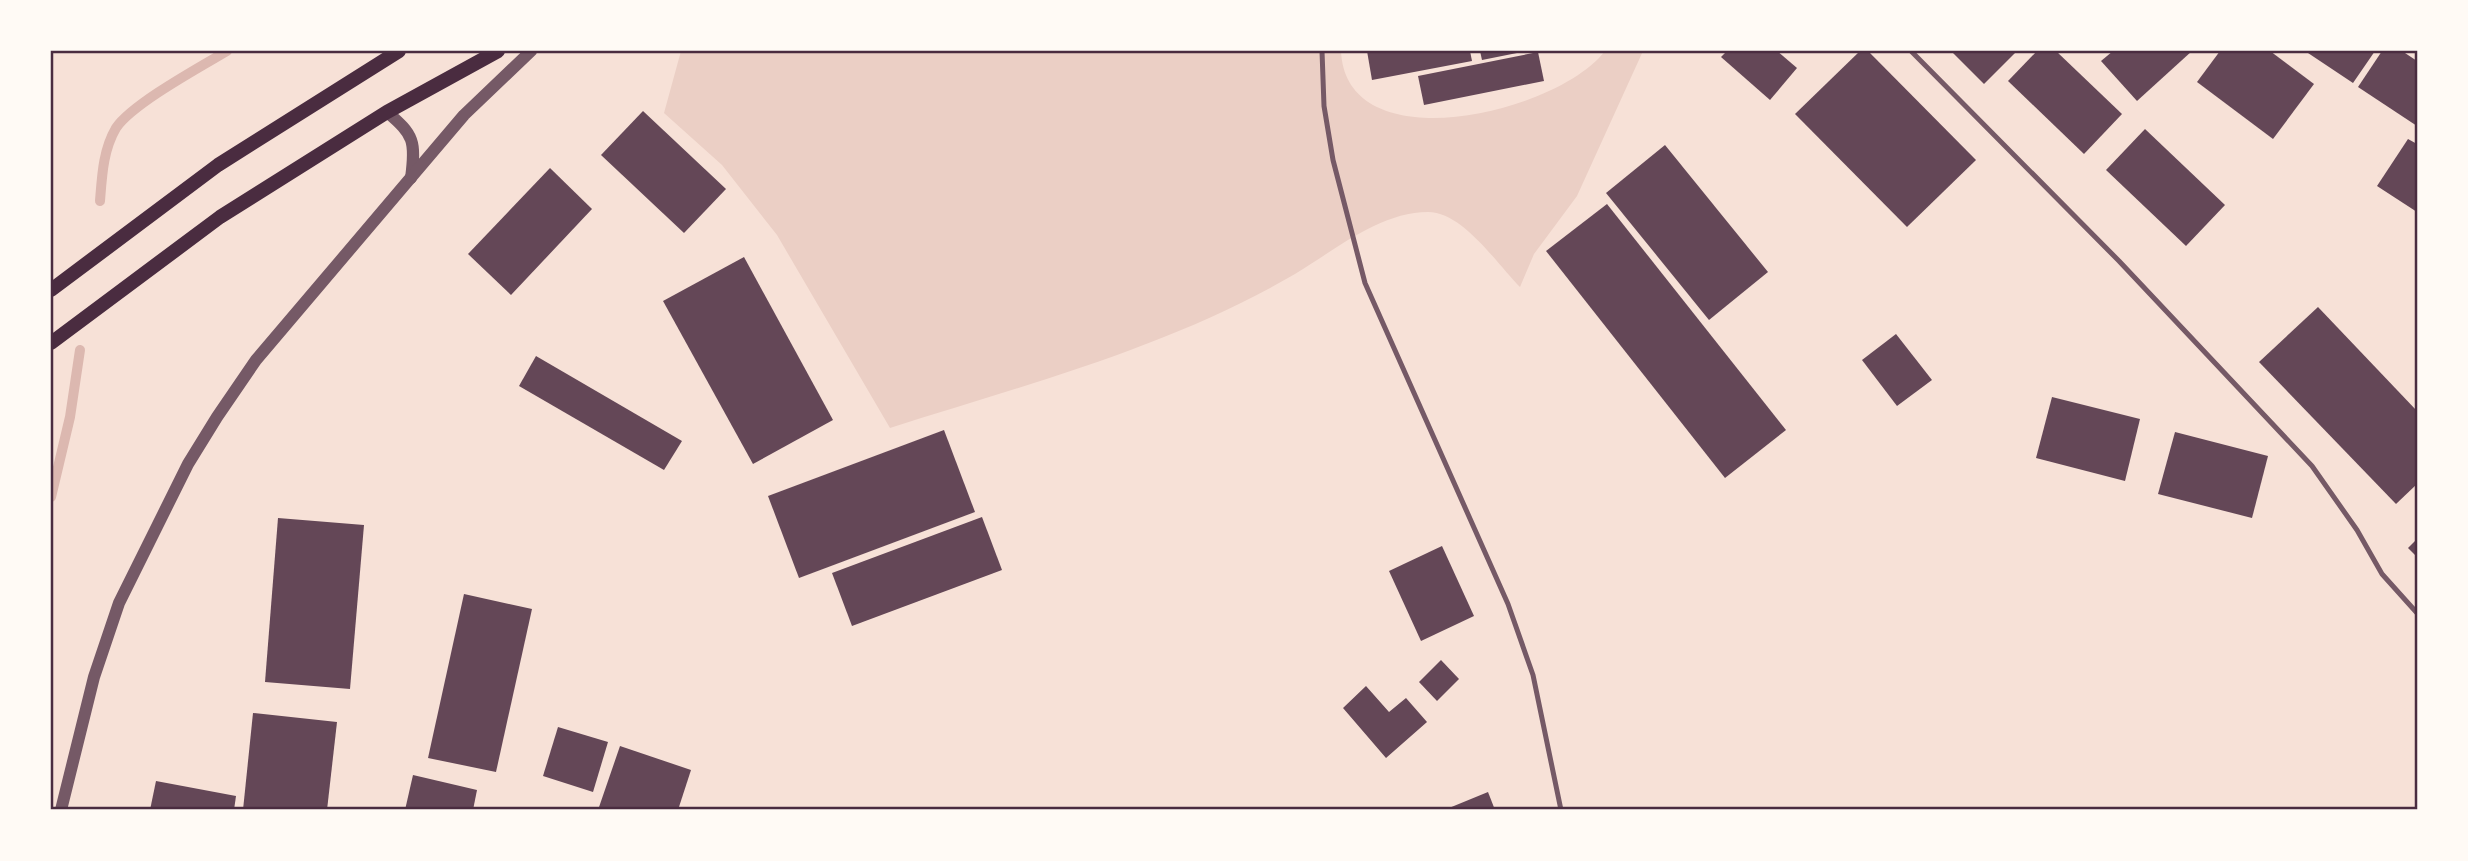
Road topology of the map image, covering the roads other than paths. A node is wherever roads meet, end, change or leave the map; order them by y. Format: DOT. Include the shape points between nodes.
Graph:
graph roads {
  1 [pos="399,51"];
  2 [pos="498,51"];
  3 [pos="531,51"];
  4 [pos="1322,51"];
  5 [pos="1911,51"];
  6 [pos="387,111"];
  7 [pos="411,178"];
  8 [pos="51,290"];
  9 [pos="51,343"];
  10 [pos="2417,613"];
  11 [pos="61,810"];
  12 [pos="1561,810"];
  1 -- 8 [label="main road" via="218,165"];
  2 -- 6 [label="main road"];
  3 -- 7 [label="street" via="464,115"];
  4 -- 12 [label="lane" via="1324,106 1333,160 1365,283 1508,604 1533,675"];
  5 -- 10 [label="lane" via="2119,261 2312,467 2382,574"];
  6 -- 7 [label="street" via="410,132 414,153"];
  6 -- 9 [label="main road" via="220,217"];
  7 -- 11 [label="street" via="256,360 188,464 119,603 94,677"];
}
